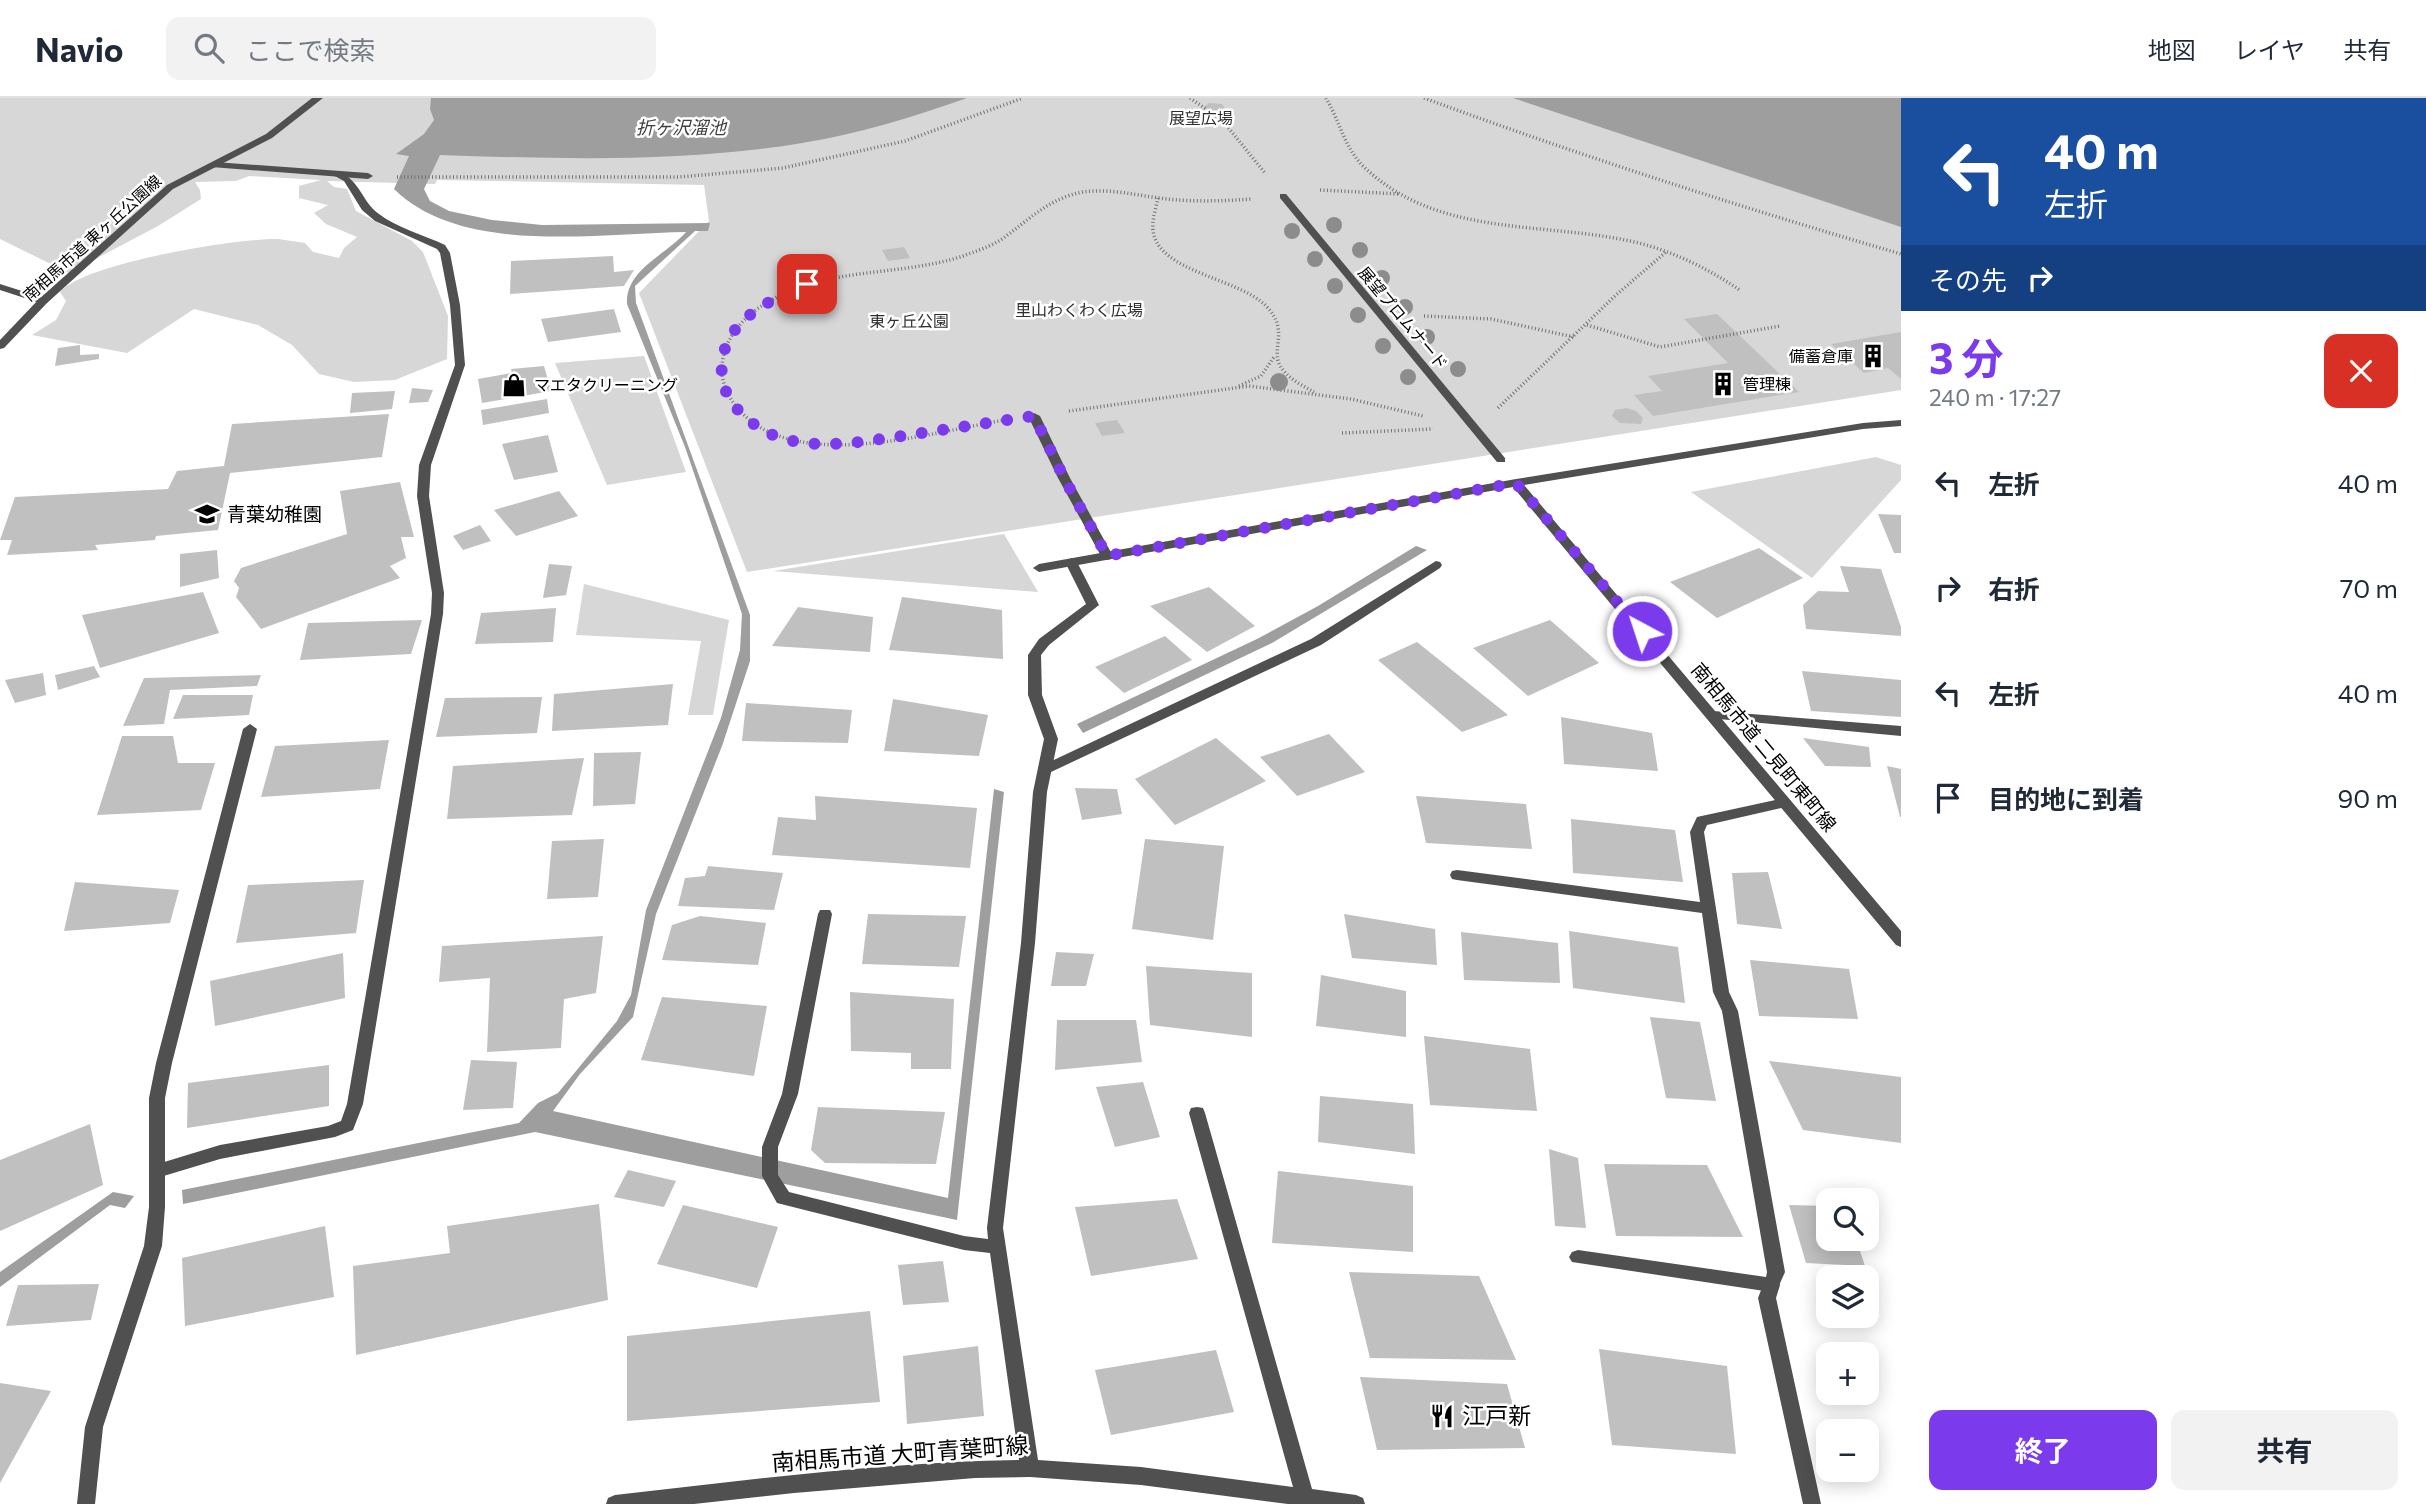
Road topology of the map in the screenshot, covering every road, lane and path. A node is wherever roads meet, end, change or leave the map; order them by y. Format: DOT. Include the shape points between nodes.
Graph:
graph roads {
  1 [pos="318,98"];
  2 [pos="1023,98"];
  3 [pos="1190,98"];
  4 [pos="1326,98"];
  5 [pos="1424,98"];
  6 [pos="214,165"];
  7 [pos="338,175"];
  8 [pos="368,176"];
  9 [pos="1401,194"];
  10 [pos="1283,196"];
  11 [pos="1158,198"];
  12 [pos="1666,251"];
  13 [pos="1901,254"];
  14 [pos="0,287"];
  15 [pos="1741,291"];
  16 [pos="43,301"];
  17 [pos="1386,323"];
  18 [pos="1587,325"];
  19 [pos="1780,326"];
  20 [pos="1574,337"];
  21 [pos="0,345"];
  22 [pos="1275,356"];
  23 [pos="1231,389"];
  24 [pos="1318,394"];
  25 [pos="1034,416"];
  26 [pos="1901,423"];
  27 [pos="1475,427"];
  28 [pos="1342,433"];
  29 [pos="1501,460"];
  30 [pos="1516,483"];
  31 [pos="1107,556"];
  32 [pos="1071,562"];
  33 [pos="1436,565"];
  34 [pos="1038,568"];
  35 [pos="1713,715"];
  36 [pos="250,729"];
  37 [pos="1901,731"];
  38 [pos="1046,768"];
  39 [pos="1785,803"];
  40 [pos="1457,876"];
  41 [pos="1707,908"];
  42 [pos="825,914"];
  43 [pos="1901,941"];
  44 [pos="1197,1113"];
  45 [pos="157,1171"];
  46 [pos="998,1247"];
  47 [pos="1578,1256"];
  48 [pos="1771,1285"];
  49 [pos="1030,1468"];
  50 [pos="1305,1497"];
  51 [pos="86,1504"];
  52 [pos="615,1504"];
  53 [pos="1356,1504"];
  54 [pos="1812,1504"];
  1 -- 6 [label="street, 南相馬市道 東ヶ丘公園線" via="268,136"];
  2 -- 8 [label="path" via="968,122 897,144 736,172 633,177"];
  3 -- 10 [label="path" via="1204,103 1225,124"];
  4 -- 9 [label="path" via="1342,135 1364,167"];
  5 -- 13 [label="path" via="1754,211"];
  6 -- 7 [label="street"];
  6 -- 16 [label="street, 南相馬市道 東ヶ丘公園線" via="152,201"];
  7 -- 8 [label="street"];
  7 -- 45 [label="street" via="348,179 365,208 379,219 441,247 445,253 460,365 425,465 423,496 437,614 355,1104 347,1125 328,1132 220,1152"];
  9 -- 10 [label="path" via="1335,190"];
  9 -- 12 [label="path" via="1436,211 1482,223 1611,237"];
  10 -- 11 [label="path"];
  10 -- 17 [label="street, 展望プロムナード"];
  11 -- 22 [label="path" via="1153,226 1158,245 1180,262 1239,286 1258,299 1279,327"];
  11 -- 25 [label="path" via="1108,190 1069,194 1043,204 1004,237 972,252 807,284 748,316 722,360 723,383 737,409 762,430 798,442 848,443"];
  12 -- 15 [label="path"];
  12 -- 18 [label="path"];
  14 -- 16 [label="street"];
  16 -- 21 [label="street, 南相馬市道 東ヶ丘公園線"];
  17 -- 20 [label="path" via="1424,316 1469,316"];
  17 -- 27 [label="street, 展望プロムナード"];
  18 -- 19 [label="path" via="1660,346"];
  18 -- 20 [label="path"];
  20 -- 27 [label="path"];
  22 -- 23 [label="path" via="1259,378"];
  22 -- 24 [label="path" via="1284,375"];
  23 -- 24 [label="path" via="1249,386"];
  23 -- 25 [label="path"];
  24 -- 27 [label="path"];
  25 -- 31 [label="street"];
  26 -- 30 [label="street"];
  27 -- 28 [label="path"];
  27 -- 29 [label="street, 展望プロムナード"];
  30 -- 31 [label="street"];
  30 -- 35 [label="street, 南相馬市道 二見町東町線"];
  31 -- 32 [label="street"];
  32 -- 34 [label="street"];
  32 -- 38 [label="street" via="1093,605 1034,655 1035,695 1051,739"];
  33 -- 38 [label="street" via="1316,642"];
  35 -- 37 [label="street"];
  35 -- 39 [label="street, 南相馬市道 二見町東町線"];
  36 -- 45 [label="street" via="163,1063 157,1098"];
  38 -- 46 [label="street" via="995,1228"];
  39 -- 41 [label="street" via="1716,817 1697,827"];
  39 -- 43 [label="street, 南相馬市道 二見町東町線"];
  40 -- 41 [label="street"];
  41 -- 48 [label="street" via="1776,1272"];
  42 -- 46 [label="street" via="789,1094 771,1147 770,1176 783,1198 964,1243"];
  44 -- 50 [label="street"];
  45 -- 51 [label="street" via="153,1246 94,1427"];
  46 -- 49 [label="street"];
  47 -- 48 [label="street"];
  48 -- 54 [label="street" via="1768,1298"];
  49 -- 50 [label="street, 南相馬市道 大町青葉町線" via="1141,1476"];
  49 -- 52 [label="street, 南相馬市道 大町青葉町線" via="821,1482"];
  50 -- 53 [label="street, 南相馬市道 大町青葉町線"];
}
